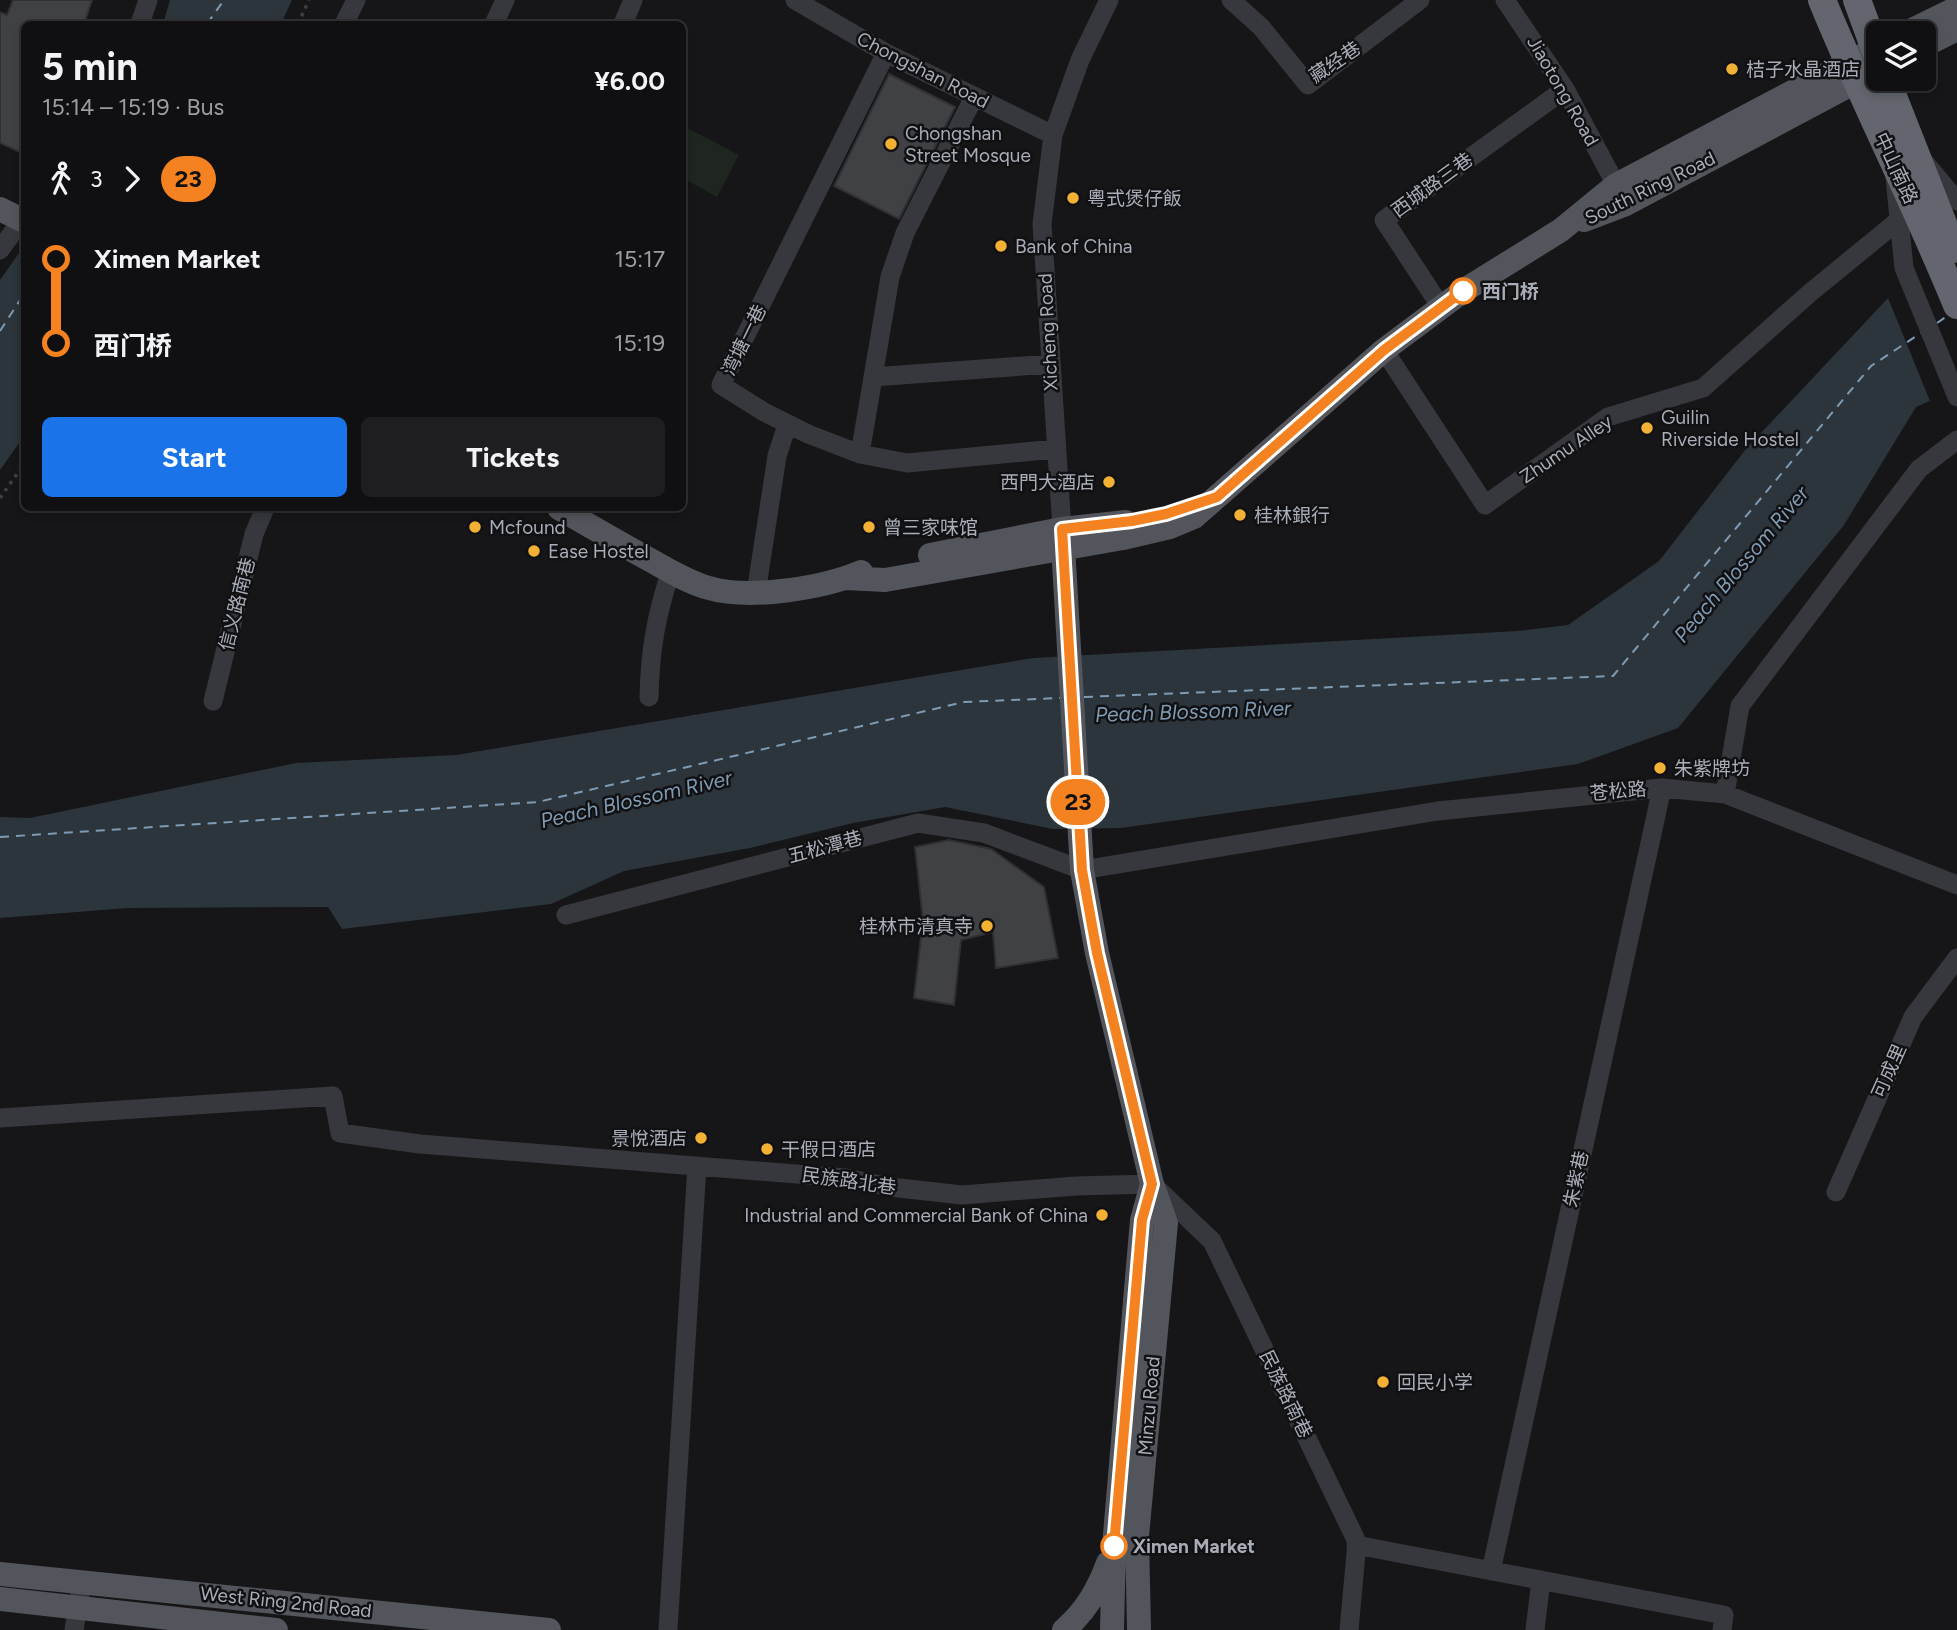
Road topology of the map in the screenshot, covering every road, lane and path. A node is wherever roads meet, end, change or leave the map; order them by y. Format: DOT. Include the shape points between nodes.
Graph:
graph roads {
  1 [pos="148,0"];
  2 [pos="309,0"];
  3 [pos="356,0"];
  4 [pos="505,0"];
  5 [pos="633,0"];
  6 [pos="795,0"];
  7 [pos="1109,0"];
  8 [pos="1231,0"];
  9 [pos="1420,0"];
  10 [pos="1505,0"];
  11 [pos="1822,0"];
  12 [pos="1857,0"];
  13 [pos="1957,8"];
  14 [pos="141,21"];
  15 [pos="299,21"];
  16 [pos="346,21"];
  17 [pos="495,21"];
  18 [pos="624,21"];
  19 [pos="1930,21"];
  20 [pos="1957,29"];
  21 [pos="1936,40"];
  22 [pos="1866,46"];
  23 [pos="886,53"];
  24 [pos="1866,57"];
  25 [pos="1866,62"];
  26 [pos="1866,63"];
  27 [pos="1565,89"];
  28 [pos="1880,91"];
  29 [pos="1889,91"];
  30 [pos="974,97"];
  31 [pos="1053,135"];
  32 [pos="1903,154"];
  33 [pos="1616,185"];
  34 [pos="1957,201"];
  35 [pos="0,209"];
  36 [pos="21,218"];
  37 [pos="1899,220"];
  38 [pos="21,223"];
  39 [pos="1561,230"];
  40 [pos="0,250"];
  41 [pos="1949,253"];
  42 [pos="1957,306"];
  43 [pos="1441,307"];
  44 [pos="1384,350"];
  45 [pos="1050,363"];
  46 [pos="873,377"];
  47 [pos="1956,396"];
  48 [pos="787,425"];
  49 [pos="1957,440"];
  50 [pos="1056,449"];
  51 [pos="860,454"];
  52 [pos="21,468"];
  53 [pos="0,498"];
  54 [pos="264,511"];
  55 [pos="564,511"];
  56 [pos="1063,539"];
  57 [pos="671,571"];
  58 [pos="756,593"];
  59 [pos="649,697"];
  60 [pos="213,701"];
  61 [pos="1662,788"];
  62 [pos="1725,794"];
  63 [pos="1082,870"];
  64 [pos="1957,886"];
  65 [pos="566,915"];
  66 [pos="1957,958"];
  67 [pos="0,1118"];
  68 [pos="697,1166"];
  69 [pos="1152,1184"];
  70 [pos="1836,1192"];
  71 [pos="1356,1545"];
  72 [pos="1114,1546"];
  73 [pos="1491,1571"];
  74 [pos="11,1575"];
  75 [pos="1541,1580"];
  76 [pos="82,1581"];
  77 [pos="10,1600"];
  78 [pos="76,1618"];
  79 [pos="276,1630"];
  80 [pos="549,1630"];
  81 [pos="668,1630"];
  82 [pos="1064,1630"];
  83 [pos="1112,1630"];
  84 [pos="1139,1630"];
  85 [pos="1349,1630"];
  86 [pos="1535,1630"];
  87 [pos="1722,1630"];
  1 -- 14 [label="street"];
  2 -- 15 [label="path"];
  3 -- 16 [label="street"];
  4 -- 17 [label="street"];
  5 -- 18 [label="street"];
  6 -- 23 [label="street, Chongshan Road"];
  7 -- 31 [label="street, Xicheng Road" via="1080,60"];
  8 -- 9 [label="street, 藏经巷" via="1261,27 1308,85"];
  10 -- 27 [label="street, Jiaotong Road"];
  11 -- 24 [label="highway"];
  12 -- 22 [label="highway"];
  13 -- 19 [label="main road"];
  20 -- 21 [label="main road"];
  23 -- 30 [label="street, Chongshan Road"];
  23 -- 48 [label="street, 湾塘一巷" via="721,385"];
  25 -- 33 [label="main road, South Ring Road"];
  26 -- 39 [label="main road, South Ring Road" via="1626,204"];
  27 -- 33 [label="street, Jiaotong Road"];
  27 -- 43 [label="street, 西城路三巷" via="1384,220"];
  28 -- 32 [label="highway, 中山南路"];
  29 -- 32 [label="highway, 中山南路"];
  30 -- 31 [label="street, Chongshan Road"];
  30 -- 46 [label="street" via="905,233 890,277"];
  31 -- 45 [label="street, Xicheng Road" via="1042,224"];
  32 -- 34 [label="street"];
  32 -- 37 [label="street"];
  32 -- 41 [label="highway, 中山南路"];
  33 -- 39 [label="main road, South Ring Road"];
  35 -- 36 [label="main road, bridge"];
  37 -- 44 [label="street, Zhumu Alley" via="1703,388 1608,417 1485,505"];
  37 -- 47 [label="street" via="1905,268"];
  38 -- 40 [label="street"];
  39 -- 43 [label="main road"];
  41 -- 42 [label="highway, 中山南路"];
  43 -- 44 [label="main road"];
  44 -- 56 [label="main road" via="1217,497"];
  45 -- 46 [label="street"];
  45 -- 50 [label="street, Xicheng Road"];
  46 -- 51 [label="street"];
  48 -- 51 [label="street, 湾塘一巷"];
  48 -- 58 [label="street" via="777,456"];
  49 -- 62 [label="street" via="1919,469 1740,706"];
  50 -- 51 [label="street, 湾塘一巷" via="907,463"];
  50 -- 56 [label="street, Xicheng Road"];
  52 -- 53 [label="path"];
  54 -- 60 [label="street, 信义路南巷"];
  55 -- 57 [label="main road"];
  56 -- 58 [label="main road" via="885,580 846,578"];
  56 -- 63 [label="main road, Minzu Road"];
  57 -- 58 [label="main road" via="709,588"];
  57 -- 59 [label="street" via="651,645"];
  61 -- 62 [label="street, 苍松路"];
  61 -- 63 [label="street, 苍松路" via="1438,811"];
  61 -- 73 [label="street, 朱紫巷"];
  62 -- 64 [label="street, 苍松路"];
  63 -- 65 [label="street, 五松潭巷" via="984,833 918,823"];
  63 -- 69 [label="main road, Minzu Road"];
  66 -- 70 [label="street, 可成里" via="1913,1017"];
  67 -- 68 [label="street, 民族路北巷" via="332,1096 340,1133"];
  68 -- 69 [label="street, 民族路北巷" via="846,1178 962,1195"];
  68 -- 81 [label="street"];
  69 -- 71 [label="street, 民族路南巷" via="1212,1241"];
  69 -- 72 [label="main road, Minzu Road" via="1142,1220"];
  69 -- 84 [label="main road, Minzu Road" via="1166,1223 1137,1536"];
  71 -- 73 [label="street"];
  71 -- 85 [label="street"];
  72 -- 82 [label="main road" via="1093,1598"];
  72 -- 83 [label="main road, Minzu Road"];
  73 -- 75 [label="street"];
  74 -- 76 [label="main road, West Ring 2nd Road"];
  75 -- 86 [label="street"];
  75 -- 87 [label="street" via="1724,1615"];
  76 -- 78 [label="street"];
  76 -- 80 [label="main road, West Ring 2nd Road"];
  77 -- 78 [label="main road, West Ring 2nd Road"];
  78 -- 79 [label="main road, West Ring 2nd Road"];
}
